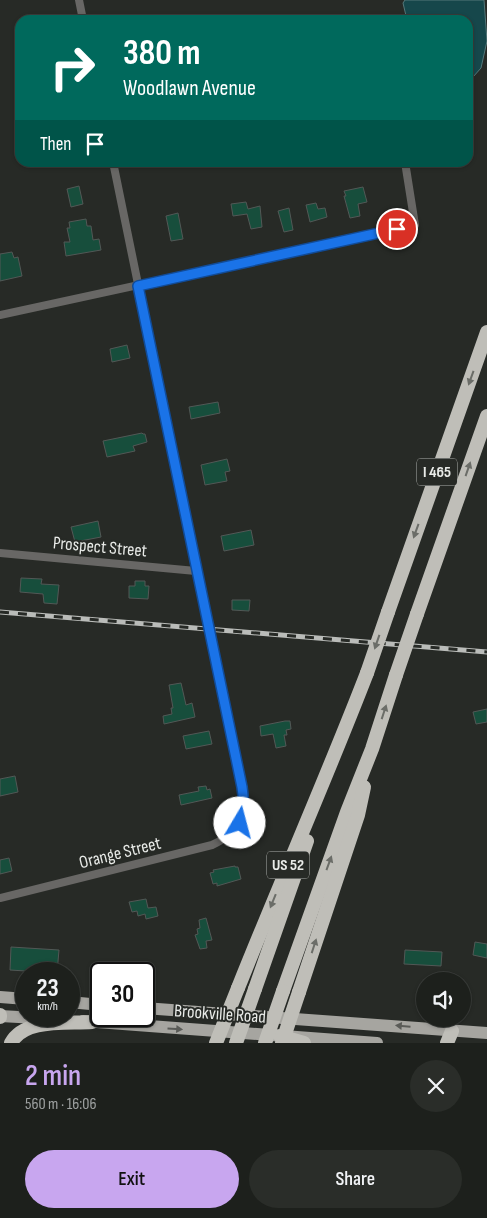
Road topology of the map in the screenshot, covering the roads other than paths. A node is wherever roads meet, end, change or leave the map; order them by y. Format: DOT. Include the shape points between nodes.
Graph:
graph roads {
  1 [pos="79,0"];
  2 [pos="82,15"];
  3 [pos="114,167"];
  4 [pos="406,167"];
  5 [pos="138,286"];
  6 [pos="0,315"];
  7 [pos="487,332"];
  8 [pos="487,416"];
  9 [pos="0,552"];
  10 [pos="196,571"];
  11 [pos="340,743"];
  12 [pos="372,749"];
  13 [pos="0,898"];
  14 [pos="0,997"];
  15 [pos="15,998"];
  16 [pos="155,1009"];
  17 [pos="0,1016"];
  18 [pos="90,1022"];
  19 [pos="90,1022"];
  20 [pos="144,1027"];
  21 [pos="487,1033"];
  22 [pos="451,1039"];
  23 [pos="281,1040"];
  24 [pos="11,1043"];
  25 [pos="216,1043"];
  26 [pos="236,1043"];
  27 [pos="265,1043"];
  28 [pos="304,1043"];
  29 [pos="377,1043"];
  1 -- 2 [label="street"];
  3 -- 5 [label="street"];
  4 -- 5 [label="street" via="415,225"];
  5 -- 6 [label="street"];
  5 -- 10 [label="street"];
  7 -- 11 [label="highway, I 465, one-way, bridge"];
  12 -- 8 [label="highway, I 465, one-way, bridge"];
  9 -- 10 [label="street, Prospect Street"];
  10 -- 13 [label="street, Orange Street" via="242,787 244,804 236,830 212,845"];
  11 -- 25 [label="highway, US 52, one-way, bridge"];
  11 -- 26 [label="highway, I 465, bridge"];
  23 -- 12 [label="highway, US 52, one-way, bridge" via="358,815"];
  27 -- 12 [label="highway, I 465, one-way, bridge"];
  14 -- 15 [label="main road"];
  22 -- 16 [label="main road, Brookville Road, one-way"];
  17 -- 18 [label="main road, Brookville Road"];
  19 -- 24 [label="highway" via="33,1026 18,1034"];
  20 -- 23 [label="main road, Brookville Road, one-way"];
  21 -- 22 [label="main road, Brookville Road"];
  23 -- 28 [label="highway"];
  23 -- 29 [label="main road, Brookville Road"];
}
